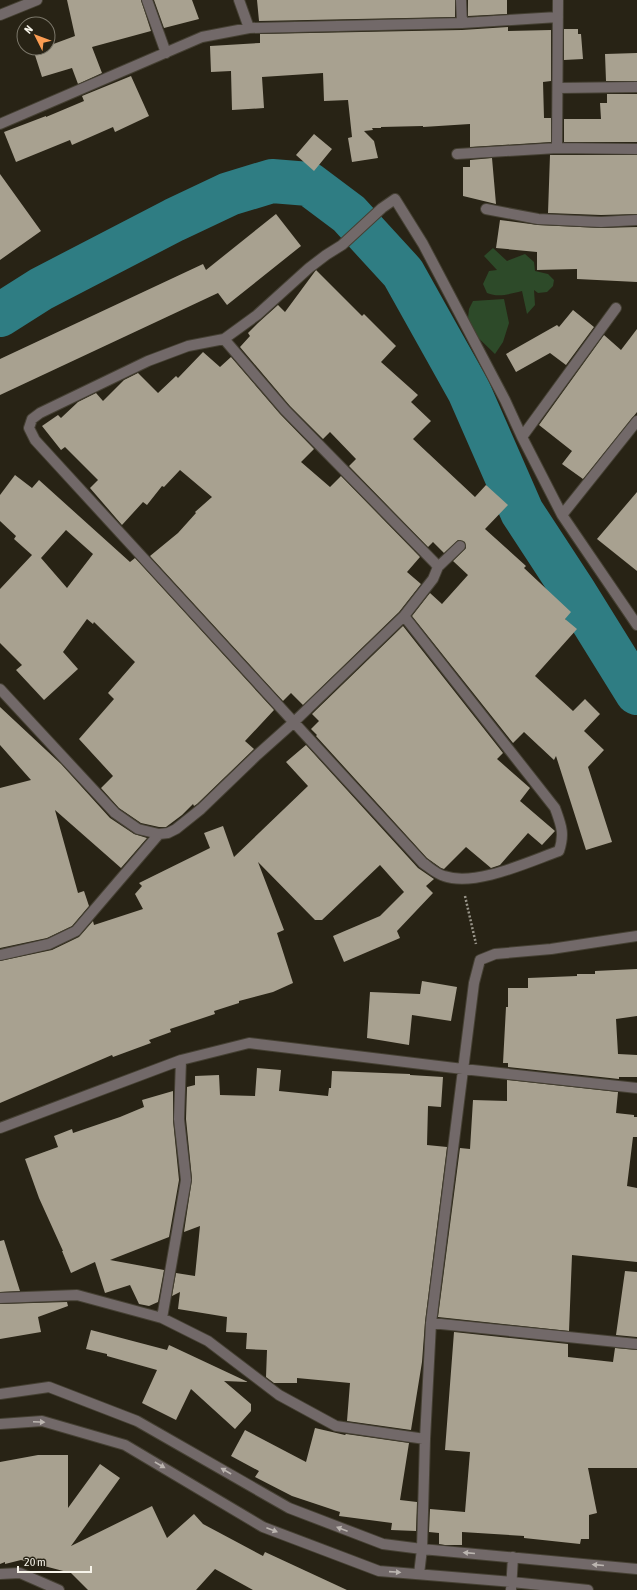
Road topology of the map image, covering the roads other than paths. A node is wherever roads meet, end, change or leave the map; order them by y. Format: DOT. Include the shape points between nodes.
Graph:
graph roads {
  1 [pos="37,0"];
  2 [pos="146,0"];
  3 [pos="239,0"];
  4 [pos="461,0"];
  5 [pos="558,0"];
  6 [pos="0,15"];
  7 [pos="558,17"];
  8 [pos="462,23"];
  9 [pos="249,28"];
  10 [pos="166,53"];
  11 [pos="637,86"];
  12 [pos="558,88"];
  13 [pos="0,124"];
  14 [pos="557,148"];
  15 [pos="637,149"];
  16 [pos="457,154"];
  17 [pos="486,209"];
  18 [pos="637,220"];
  19 [pos="616,308"];
  20 [pos="224,339"];
  21 [pos="637,421"];
  22 [pos="522,437"];
  23 [pos="562,515"];
  24 [pos="460,546"];
  25 [pos="438,567"];
  26 [pos="404,616"];
  27 [pos="636,619"];
  28 [pos="0,689"];
  29 [pos="294,722"];
  30 [pos="160,834"];
  31 [pos="637,936"];
  32 [pos="0,956"];
  33 [pos="181,1060"];
  34 [pos="463,1069"];
  35 [pos="637,1088"];
  36 [pos="0,1128"];
  37 [pos="0,1298"];
  38 [pos="162,1318"];
  39 [pos="431,1323"];
  40 [pos="637,1344"];
  41 [pos="0,1394"];
  42 [pos="0,1424"];
  43 [pos="425,1439"];
  44 [pos="422,1549"];
  45 [pos="513,1558"];
  46 [pos="637,1569"];
  47 [pos="0,1574"];
  48 [pos="420,1574"];
  49 [pos="511,1586"];
  50 [pos="59,1590"];
  51 [pos="588,1590"];
  1 -- 6 [label="street"];
  2 -- 10 [label="street"];
  3 -- 9 [label="street"];
  4 -- 8 [label="street"];
  5 -- 7 [label="street"];
  7 -- 8 [label="street"];
  7 -- 12 [label="street"];
  8 -- 9 [label="street"];
  9 -- 10 [label="street" via="202,37"];
  10 -- 13 [label="street"];
  11 -- 12 [label="street"];
  12 -- 14 [label="street"];
  14 -- 15 [label="street"];
  14 -- 16 [label="street"];
  17 -- 18 [label="street" via="538,219 601,222"];
  19 -- 22 [label="street"];
  20 -- 22 [label="street" via="257,315 309,268 342,245 394,199 423,244"];
  20 -- 25 [label="street" via="285,410"];
  20 -- 29 [label="street" via="188,346 148,361 40,413 32,419 29,428 35,440"];
  21 -- 23 [label="street"];
  22 -- 23 [label="street"];
  23 -- 27 [label="street"];
  24 -- 25 [label="street"];
  25 -- 26 [label="street" via="433,579"];
  26 -- 29 [label="street"];
  26 -- 29 [label="street" via="555,808 563,830 559,851 489,876 461,880 442,876 423,863"];
  28 -- 30 [label="street" via="116,813 138,829"];
  29 -- 30 [label="street" via="201,809 176,829"];
  30 -- 32 [label="street" via="76,931 49,944"];
  31 -- 34 [label="street" via="551,949 495,954 480,960 474,983"];
  33 -- 34 [label="street" via="250,1043"];
  33 -- 36 [label="street"];
  33 -- 38 [label="street" via="179,1119 186,1180"];
  34 -- 35 [label="street"];
  34 -- 39 [label="street"];
  37 -- 38 [label="street" via="77,1295"];
  38 -- 43 [label="street" via="208,1341 279,1395 336,1426"];
  39 -- 40 [label="street"];
  39 -- 43 [label="street"];
  44 -- 41 [label="street, one-way" via="383,1544 289,1508 137,1420 49,1387"];
  42 -- 48 [label="street, one-way" via="42,1421 125,1445 263,1526 378,1571"];
  43 -- 44 [label="street"];
  45 -- 44 [label="street, one-way"];
  44 -- 48 [label="street"];
  46 -- 45 [label="street, one-way"];
  45 -- 49 [label="street"];
  47 -- 50 [label="street" via="20,1573"];
  48 -- 49 [label="street"];
  49 -- 51 [label="street"];
}
